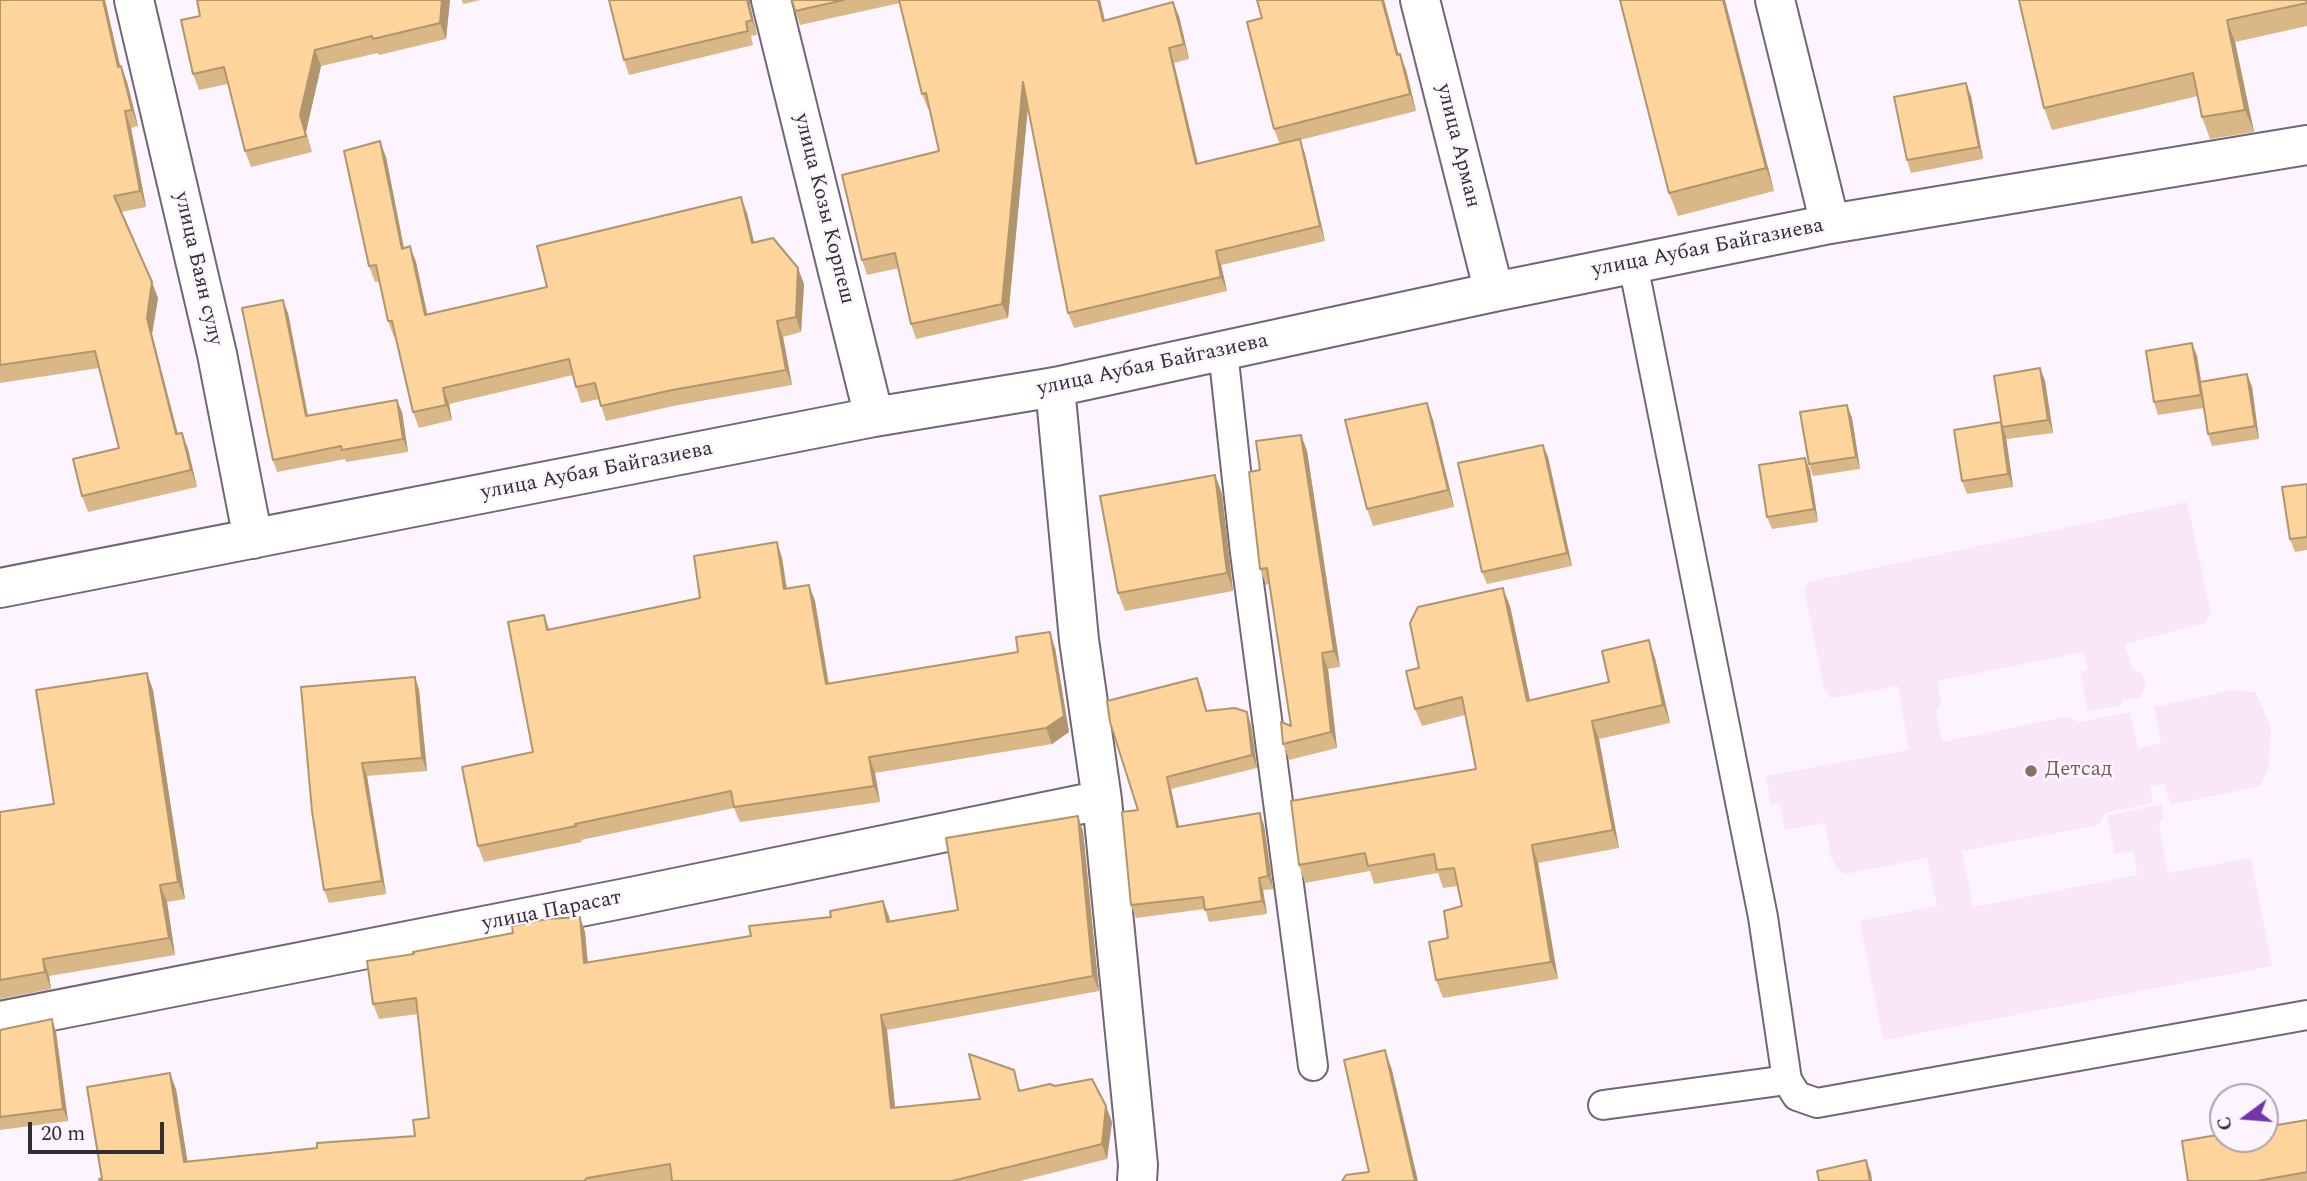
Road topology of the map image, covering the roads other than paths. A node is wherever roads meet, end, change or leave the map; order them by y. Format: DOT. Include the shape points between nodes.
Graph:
graph roads {
  1 [pos="134,0"];
  2 [pos="771,0"];
  3 [pos="1420,0"];
  4 [pos="1775,0"];
  5 [pos="2307,145"];
  6 [pos="1830,224"];
  7 [pos="1633,264"];
  8 [pos="1494,292"];
  9 [pos="1223,351"];
  10 [pos="1055,387"];
  11 [pos="874,417"];
  12 [pos="253,539"];
  13 [pos="0,588"];
  14 [pos="1102,800"];
  15 [pos="2307,1015"];
  16 [pos="0,1021"];
  17 [pos="1313,1066"];
  18 [pos="1787,1080"];
  19 [pos="1603,1105"];
  20 [pos="1137,1181"];
  1 -- 12 [label="street, улица Баян сулу" via="216,355"];
  2 -- 11 [label="street, улица Козы Корпеш"];
  3 -- 8 [label="street, улица Арман"];
  4 -- 6 [label="street"];
  5 -- 6 [label="street, улица Аубая Байгазиева"];
  6 -- 7 [label="street, улица Аубая Байгазиева"];
  7 -- 8 [label="street, улица Аубая Байгазиева"];
  7 -- 18 [label="lane" via="1763,917"];
  8 -- 9 [label="street, улица Аубая Байгазиева"];
  9 -- 10 [label="street, улица Аубая Байгазиева"];
  9 -- 17 [label="lane"];
  10 -- 11 [label="street, улица Аубая Байгазиева"];
  10 -- 14 [label="street" via="1079,640"];
  11 -- 12 [label="street, улица Аубая Байгазиева"];
  12 -- 13 [label="street, улица Аубая Байгазиева"];
  14 -- 16 [label="street, улица Парасат"];
  14 -- 20 [label="street"];
  15 -- 18 [label="lane" via="1817,1103 1797,1096"];
  18 -- 19 [label="lane"];
}
